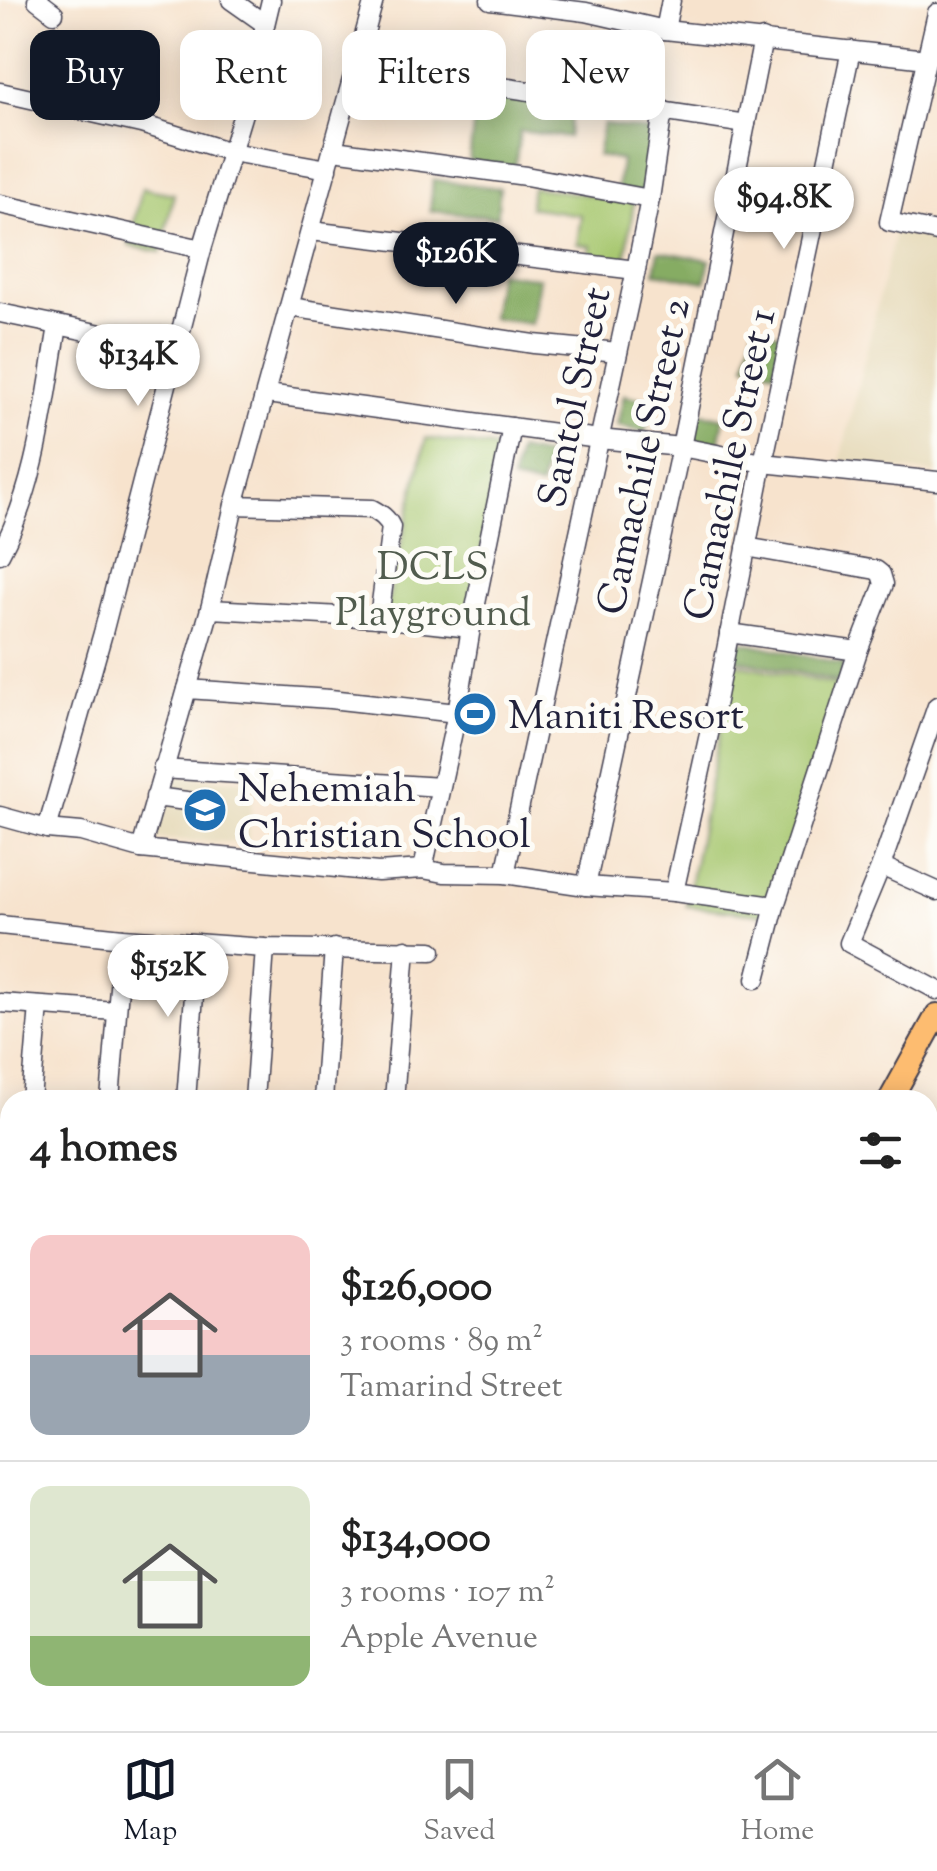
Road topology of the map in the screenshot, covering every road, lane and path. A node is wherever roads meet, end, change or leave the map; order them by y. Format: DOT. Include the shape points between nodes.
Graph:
graph roads {
  1 [pos="37,0"];
  2 [pos="232,0"];
  3 [pos="272,0"];
  4 [pos="374,0"];
  5 [pos="490,0"];
  6 [pos="671,0"];
  7 [pos="543,3"];
  8 [pos="587,6"];
  9 [pos="937,12"];
  10 [pos="54,13"];
  11 [pos="266,24"];
  12 [pos="366,30"];
  13 [pos="665,30"];
  14 [pos="764,39"];
  15 [pos="851,50"];
  16 [pos="927,58"];
  17 [pos="0,92"];
  18 [pos="665,110"];
  19 [pos="342,119"];
  20 [pos="661,120"];
  21 [pos="746,124"];
  22 [pos="334,150"];
  23 [pos="231,152"];
  24 [pos="328,169"];
  25 [pos="650,199"];
  26 [pos="0,204"];
  27 [pos="311,231"];
  28 [pos="937,232"];
  29 [pos="202,249"];
  30 [pos="636,270"];
  31 [pos="290,307"];
  32 [pos="0,314"];
  33 [pos="58,326"];
  34 [pos="178,350"];
  35 [pos="618,352"];
  36 [pos="267,394"];
  37 [pos="512,428"];
  38 [pos="599,438"];
  39 [pos="680,447"];
  40 [pos="763,463"];
  41 [pos="937,481"];
  42 [pos="234,505"];
  43 [pos="746,547"];
  44 [pos="0,554"];
  45 [pos="210,609"];
  46 [pos="379,618"];
  47 [pos="470,628"];
  48 [pos="729,633"];
  49 [pos="858,651"];
  50 [pos="187,689"];
  51 [pos="937,706"];
  52 [pos="458,713"];
  53 [pos="162,770"];
  54 [pos="440,787"];
  55 [pos="155,798"];
  56 [pos="210,804"];
  57 [pos="0,816"];
  58 [pos="47,829"];
  59 [pos="141,849"];
  60 [pos="880,866"];
  61 [pos="423,870"];
  62 [pos="505,874"];
  63 [pos="586,886"];
  64 [pos="937,891"];
  65 [pos="674,892"];
  66 [pos="775,906"];
  67 [pos="0,925"];
  68 [pos="122,938"];
  69 [pos="198,943"];
  70 [pos="265,948"];
  71 [pos="334,948"];
  72 [pos="406,949"];
  73 [pos="432,951"];
  74 [pos="756,980"];
  75 [pos="937,990"];
  76 [pos="0,1003"];
  77 [pos="39,1006"];
  78 [pos="116,1011"];
  79 [pos="937,1015"];
  80 [pos="32,1090"];
  81 [pos="111,1090"];
  82 [pos="187,1090"];
  83 [pos="255,1090"];
  84 [pos="325,1090"];
  85 [pos="395,1090"];
  86 [pos="896,1090"];
  1 -- 10 [label="street"];
  2 -- 11 [label="street"];
  3 -- 11 [label="street"];
  4 -- 12 [label="street"];
  5 -- 7 [label="street"];
  6 -- 13 [label="street"];
  7 -- 8 [label="street"];
  8 -- 13 [label="street"];
  9 -- 16 [label="street"];
  11 -- 23 [label="street"];
  13 -- 14 [label="street"];
  14 -- 15 [label="street"];
  14 -- 21 [label="street, Camachile Street 2"];
  15 -- 16 [label="street"];
  15 -- 40 [label="street, Camachile Street 1"];
  16 -- 28 [label="street" via="889,222"];
  17 -- 23 [label="street"];
  18 -- 21 [label="street"];
  19 -- 22 [label="street"];
  20 -- 25 [label="street, Santol Street"];
  21 -- 39 [label="street, Camachile Street 2"];
  22 -- 24 [label="street"];
  22 -- 25 [label="street"];
  23 -- 24 [label="street"];
  23 -- 29 [label="street"];
  24 -- 27 [label="street"];
  25 -- 30 [label="street, Santol Street"];
  26 -- 29 [label="street"];
  27 -- 30 [label="street"];
  27 -- 31 [label="street"];
  29 -- 34 [label="street"];
  30 -- 35 [label="street, Santol Street"];
  31 -- 35 [label="street"];
  31 -- 36 [label="street"];
  32 -- 33 [label="street"];
  33 -- 34 [label="street"];
  33 -- 44 [label="street" via="22,506"];
  34 -- 58 [label="street"];
  35 -- 38 [label="street, Santol Street"];
  36 -- 37 [label="street"];
  36 -- 42 [label="street"];
  37 -- 38 [label="street"];
  37 -- 47 [label="street"];
  38 -- 39 [label="street"];
  38 -- 62 [label="street, Santol Street"];
  39 -- 40 [label="street"];
  39 -- 63 [label="street, Camachile Street 2"];
  40 -- 41 [label="street"];
  40 -- 43 [label="street, Camachile Street 1"];
  42 -- 45 [label="street"];
  42 -- 46 [label="street" via="381,514 391,527"];
  43 -- 48 [label="street, Camachile Street 1"];
  43 -- 49 [label="street" via="876,570 884,584"];
  45 -- 46 [label="street"];
  45 -- 50 [label="street"];
  46 -- 47 [label="street"];
  47 -- 52 [label="street"];
  48 -- 49 [label="street"];
  48 -- 65 [label="street, Camachile Street 1"];
  49 -- 66 [label="street"];
  50 -- 52 [label="street"];
  50 -- 53 [label="street"];
  51 -- 60 [label="street"];
  52 -- 54 [label="street"];
  53 -- 54 [label="street"];
  53 -- 55 [label="street"];
  54 -- 61 [label="street"];
  55 -- 56 [label="street"];
  55 -- 59 [label="street"];
  57 -- 58 [label="street"];
  58 -- 59 [label="street"];
  59 -- 61 [label="street" via="378,872"];
  60 -- 64 [label="street"];
  60 -- 75 [label="street" via="849,943"];
  61 -- 62 [label="street"];
  62 -- 63 [label="street"];
  63 -- 65 [label="street"];
  65 -- 66 [label="street"];
  66 -- 74 [label="street"];
  67 -- 68 [label="street"];
  68 -- 69 [label="street"];
  68 -- 78 [label="street"];
  69 -- 70 [label="street"];
  69 -- 82 [label="street"];
  70 -- 71 [label="street"];
  70 -- 83 [label="street"];
  71 -- 72 [label="street"];
  71 -- 84 [label="street"];
  72 -- 73 [label="street"];
  72 -- 85 [label="street"];
  76 -- 77 [label="street"];
  77 -- 78 [label="street"];
  77 -- 80 [label="street"];
  78 -- 81 [label="street"];
  79 -- 86 [label="main road"];
}
